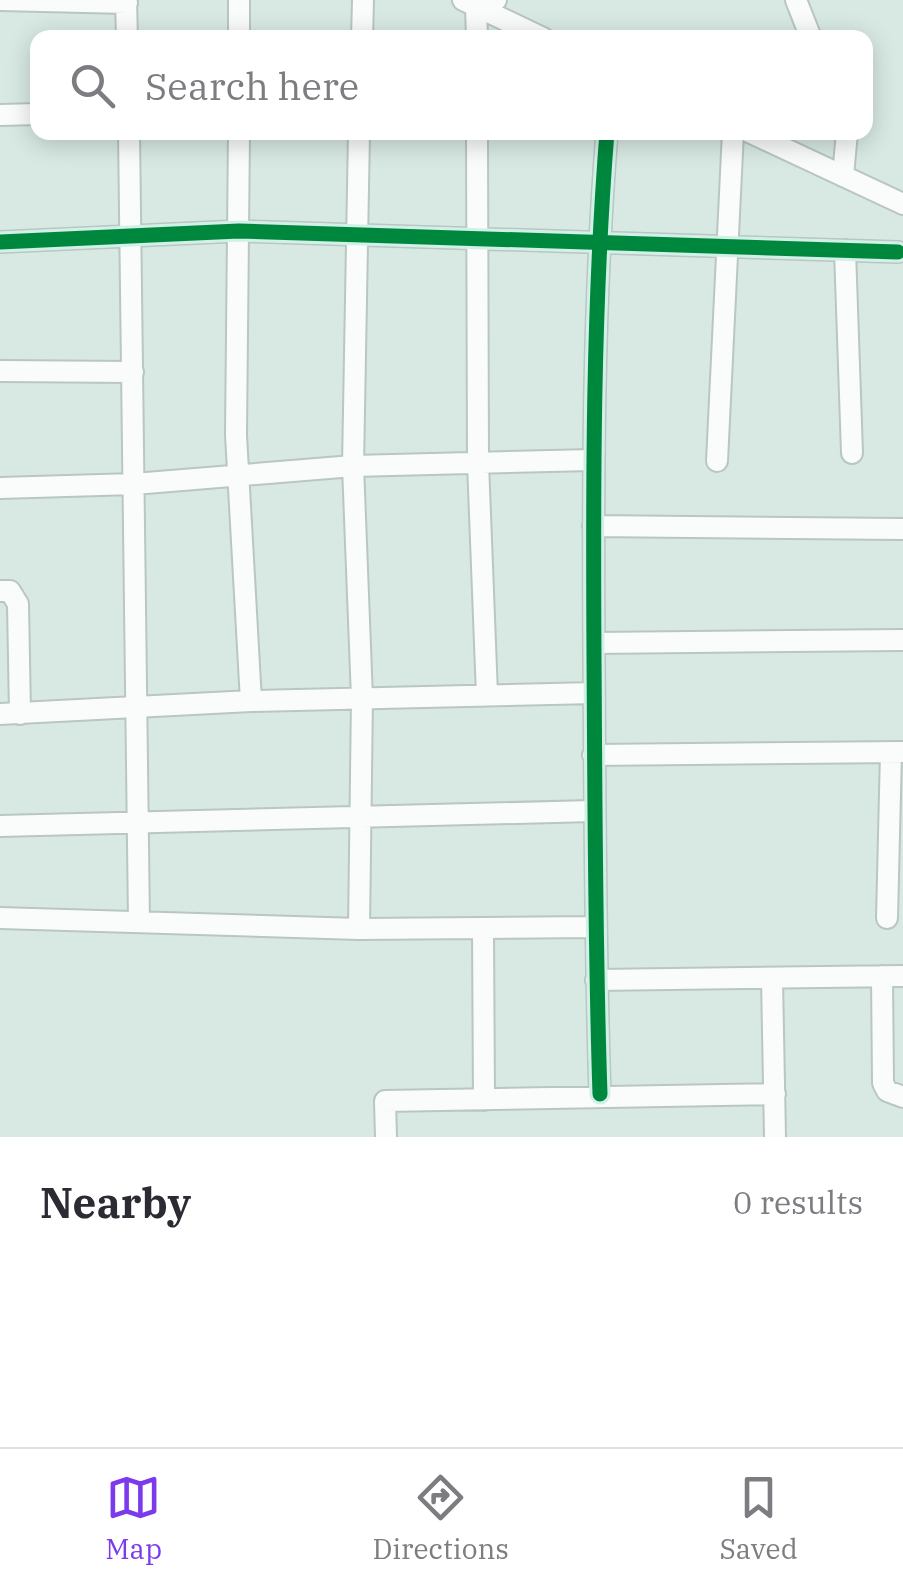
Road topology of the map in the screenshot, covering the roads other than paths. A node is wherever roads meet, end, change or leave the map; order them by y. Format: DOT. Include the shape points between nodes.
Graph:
graph roads {
  1 [pos="0,0"];
  2 [pos="239,0"];
  3 [pos="363,0"];
  4 [pos="796,0"];
  5 [pos="126,2"];
  6 [pos="478,2"];
  7 [pos="127,30"];
  8 [pos="239,30"];
  9 [pos="362,30"];
  10 [pos="477,30"];
  11 [pos="529,30"];
  12 [pos="808,30"];
  13 [pos="30,114"];
  14 [pos="0,115"];
  15 [pos="129,140"];
  16 [pos="239,140"];
  17 [pos="359,140"];
  18 [pos="477,140"];
  19 [pos="606,140"];
  20 [pos="733,140"];
  21 [pos="766,140"];
  22 [pos="846,140"];
  23 [pos="844,176"];
  24 [pos="903,204"];
  25 [pos="239,231"];
  26 [pos="356,233"];
  27 [pos="476,237"];
  28 [pos="130,239"];
  29 [pos="0,242"];
  30 [pos="598,242"];
  31 [pos="726,246"];
  32 [pos="845,250"];
  33 [pos="898,252"];
  34 [pos="0,371"];
  35 [pos="132,372"];
  36 [pos="852,453"];
  37 [pos="592,460"];
  38 [pos="716,461"];
  39 [pos="478,463"];
  40 [pos="353,466"];
  41 [pos="240,477"];
  42 [pos="134,484"];
  43 [pos="0,488"];
  44 [pos="593,526"];
  45 [pos="903,528"];
  46 [pos="0,591"];
  47 [pos="903,640"];
  48 [pos="594,643"];
  49 [pos="594,693"];
  50 [pos="488,696"];
  51 [pos="362,698"];
  52 [pos="252,702"];
  53 [pos="135,709"];
  54 [pos="10,714"];
  55 [pos="897,752"];
  56 [pos="593,755"];
  57 [pos="592,812"];
  58 [pos="358,817"];
  59 [pos="137,824"];
  60 [pos="0,826"];
  61 [pos="0,918"];
  62 [pos="888,918"];
  63 [pos="139,922"];
  64 [pos="594,927"];
  65 [pos="483,928"];
  66 [pos="358,930"];
  67 [pos="893,976"];
  68 [pos="596,980"];
  69 [pos="772,980"];
  70 [pos="600,1094"];
  71 [pos="775,1094"];
  72 [pos="903,1097"];
  73 [pos="484,1100"];
  74 [pos="386,1137"];
  75 [pos="774,1137"];
  1 -- 5 [label="street"];
  2 -- 8 [label="street"];
  3 -- 9 [label="street"];
  4 -- 12 [label="street"];
  5 -- 7 [label="street"];
  6 -- 10 [label="street"];
  6 -- 11 [label="street"];
  13 -- 14 [label="street"];
  15 -- 28 [label="street"];
  16 -- 25 [label="street"];
  17 -- 26 [label="street"];
  18 -- 27 [label="street"];
  19 -- 30 [label="street"];
  20 -- 31 [label="street"];
  21 -- 23 [label="street"];
  22 -- 23 [label="street"];
  23 -- 24 [label="street"];
  25 -- 26 [label="street"];
  25 -- 28 [label="street"];
  25 -- 41 [label="street"];
  26 -- 27 [label="street"];
  26 -- 40 [label="street"];
  27 -- 30 [label="street"];
  27 -- 39 [label="street"];
  28 -- 29 [label="street"];
  28 -- 35 [label="street"];
  30 -- 31 [label="street"];
  30 -- 37 [label="street"];
  31 -- 32 [label="street"];
  31 -- 38 [label="street"];
  32 -- 33 [label="street"];
  32 -- 36 [label="street"];
  34 -- 35 [label="street"];
  35 -- 42 [label="street"];
  37 -- 39 [label="street"];
  37 -- 44 [label="street"];
  39 -- 40 [label="street"];
  39 -- 50 [label="street"];
  40 -- 41 [label="street"];
  40 -- 51 [label="street"];
  41 -- 42 [label="street"];
  41 -- 52 [label="street"];
  42 -- 43 [label="street"];
  42 -- 53 [label="street"];
  44 -- 45 [label="street"];
  44 -- 48 [label="street"];
  46 -- 54 [label="street" via="10,592 18,604"];
  47 -- 48 [label="street"];
  48 -- 49 [label="street"];
  49 -- 50 [label="street"];
  49 -- 56 [label="street"];
  50 -- 51 [label="street"];
  51 -- 52 [label="street"];
  51 -- 58 [label="street"];
  52 -- 53 [label="street"];
  53 -- 54 [label="street"];
  53 -- 59 [label="street"];
  55 -- 56 [label="street"];
  55 -- 62 [label="street"];
  56 -- 57 [label="street"];
  57 -- 58 [label="street"];
  57 -- 64 [label="street"];
  58 -- 59 [label="street"];
  58 -- 66 [label="street"];
  59 -- 60 [label="street"];
  59 -- 63 [label="street"];
  61 -- 63 [label="street"];
  63 -- 66 [label="street"];
  64 -- 65 [label="street"];
  64 -- 68 [label="street"];
  65 -- 66 [label="street"];
  65 -- 73 [label="street"];
  67 -- 69 [label="street"];
  67 -- 72 [label="street" via="883,1083 887,1092"];
  68 -- 69 [label="street"];
  68 -- 70 [label="street"];
  69 -- 71 [label="street"];
  70 -- 71 [label="street"];
  70 -- 73 [label="street"];
  71 -- 75 [label="street"];
  73 -- 74 [label="street" via="384,1101"];
}
